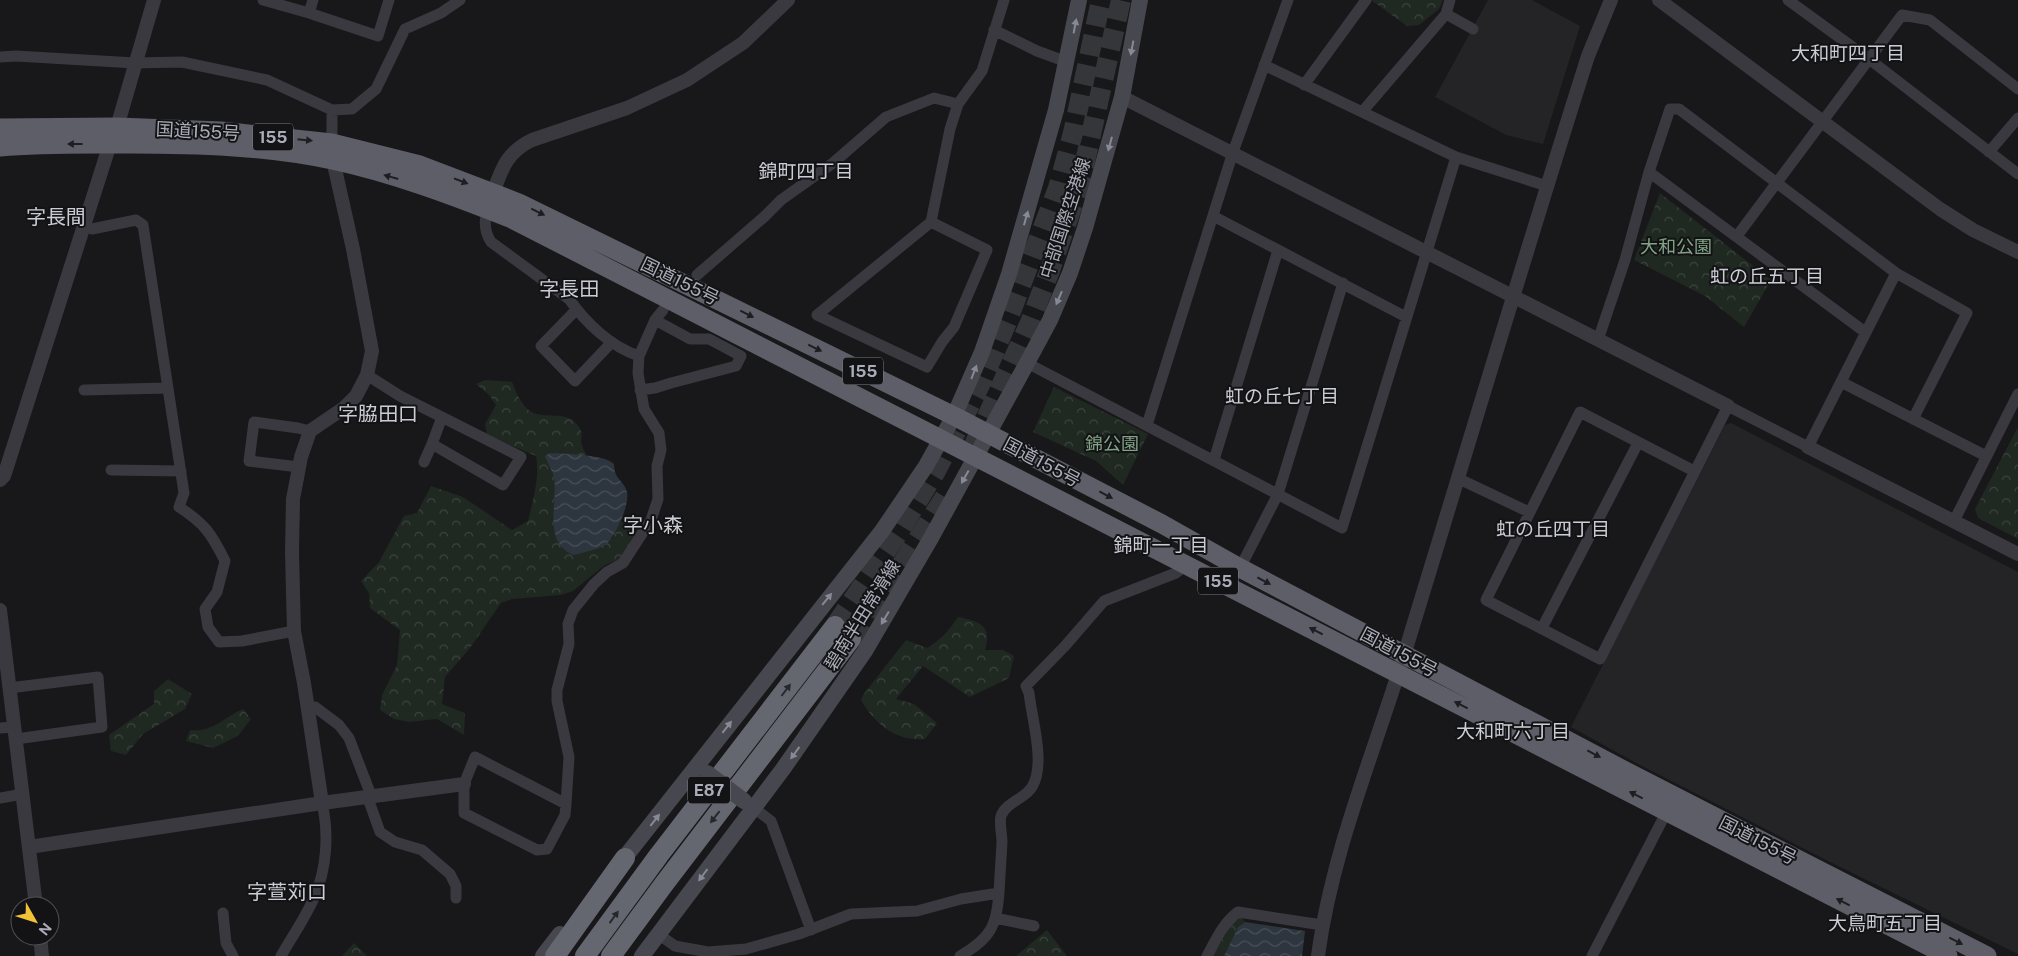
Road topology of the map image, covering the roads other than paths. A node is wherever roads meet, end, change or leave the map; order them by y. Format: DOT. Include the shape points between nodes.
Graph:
graph roads {
  1 [pos="154,0"];
  2 [pos="263,0"];
  3 [pos="313,0"];
  4 [pos="389,0"];
  5 [pos="460,0"];
  6 [pos="788,0"];
  7 [pos="1004,0"];
  8 [pos="1079,0"];
  9 [pos="1140,0"];
  10 [pos="1288,0"];
  11 [pos="1366,0"];
  12 [pos="1450,0"];
  13 [pos="1611,0"];
  14 [pos="1659,0"];
  15 [pos="1788,0"];
  16 [pos="309,13"];
  17 [pos="1446,14"];
  18 [pos="1473,29"];
  19 [pos="994,30"];
  20 [pos="0,58"];
  21 [pos="1869,59"];
  22 [pos="1067,62"];
  23 [pos="135,63"];
  24 [pos="1264,66"];
  25 [pos="1304,85"];
  26 [pos="2018,89"];
  27 [pos="1122,97"];
  28 [pos="958,104"];
  29 [pos="332,110"];
  30 [pos="1362,112"];
  31 [pos="2018,118"];
  32 [pos="1823,122"];
  33 [pos="0,128"];
  34 [pos="113,135"];
  35 [pos="47,136"];
  36 [pos="0,147"];
  37 [pos="333,152"];
  38 [pos="1233,152"];
  39 [pos="1989,152"];
  40 [pos="1456,157"];
  41 [pos="1649,172"];
  42 [pos="2018,174"];
  43 [pos="1777,183"];
  44 [pos="1547,186"];
  45 [pos="490,201"];
  46 [pos="1212,216"];
  47 [pos="931,222"];
  48 [pos="85,227"];
  49 [pos="1737,236"];
  50 [pos="1278,250"];
  51 [pos="1427,251"];
  52 [pos="2018,252"];
  53 [pos="1896,272"];
  54 [pos="697,275"];
  55 [pos="1343,283"];
  56 [pos="1513,295"];
  57 [pos="576,310"];
  58 [pos="663,310"];
  59 [pos="1406,317"];
  60 [pos="656,320"];
  61 [pos="1866,332"];
  62 [pos="1598,340"];
  63 [pos="612,342"];
  64 [pos="639,356"];
  65 [pos="1027,363"];
  66 [pos="367,375"];
  67 [pos="1841,382"];
  68 [pos="168,388"];
  69 [pos="84,390"];
  70 [pos="640,390"];
  71 [pos="2018,394"];
  72 [pos="1728,406"];
  73 [pos="954,416"];
  74 [pos="442,417"];
  75 [pos="1913,418"];
  76 [pos="1147,426"];
  77 [pos="310,431"];
  78 [pos="988,434"];
  79 [pos="941,439"];
  80 [pos="1638,443"];
  81 [pos="432,444"];
  82 [pos="1808,447"];
  83 [pos="976,456"];
  84 [pos="1986,456"];
  85 [pos="1214,460"];
  86 [pos="424,462"];
  87 [pos="299,467"];
  88 [pos="111,470"];
  89 [pos="181,471"];
  90 [pos="1694,471"];
  91 [pos="1457,478"];
  92 [pos="0,480"];
  93 [pos="1278,494"];
  94 [pos="1529,512"];
  95 [pos="1954,521"];
  96 [pos="2018,554"];
  97 [pos="1186,565"];
  98 [pos="1240,568"];
  99 [pos="0,610"];
  100 [pos="835,626"];
  101 [pos="1542,628"];
  102 [pos="294,631"];
  103 [pos="851,639"];
  104 [pos="1404,654"];
  105 [pos="1398,672"];
  106 [pos="10,688"];
  107 [pos="308,707"];
  108 [pos="0,728"];
  109 [pos="15,733"];
  110 [pos="702,769"];
  111 [pos="464,784"];
  112 [pos="23,794"];
  113 [pos="370,796"];
  114 [pos="0,798"];
  115 [pos="322,803"];
  116 [pos="566,804"];
  117 [pos="749,804"];
  118 [pos="1667,811"];
  119 [pos="29,847"];
  120 [pos="625,858"];
  121 [pos="999,893"];
  122 [pos="35,896"];
  123 [pos="456,898"];
  124 [pos="223,913"];
  125 [pos="995,918"];
  126 [pos="1322,925"];
  127 [pos="1034,926"];
  128 [pos="811,930"];
  129 [pos="658,934"];
  130 [pos="233,956"];
  131 [pos="282,956"];
  132 [pos="543,956"];
  133 [pos="555,956"];
  134 [pos="585,956"];
  135 [pos="611,956"];
  136 [pos="642,956"];
  137 [pos="960,956"];
  138 [pos="1206,956"];
  139 [pos="1318,956"];
  140 [pos="1592,956"];
  141 [pos="1948,956"];
  142 [pos="1987,956"];
  1 -- 23 [label="street"];
  2 -- 16 [label="street"];
  3 -- 16 [label="street"];
  4 -- 16 [label="street" via="378,36"];
  5 -- 29 [label="street" via="441,13 404,29 376,89 352,109"];
  6 -- 45 [label="street" via="743,43 687,80 627,108 520,145 504,164"];
  7 -- 19 [label="street"];
  22 -- 8 [label="main road, 中部国際空港線, one-way"];
  9 -- 27 [label="main road, 中部国際空港線, one-way"];
  10 -- 24 [label="street"];
  11 -- 25 [label="street"];
  12 -- 17 [label="street"];
  13 -- 44 [label="street" via="1588,56"];
  14 -- 32 [label="street"];
  15 -- 21 [label="street"];
  17 -- 18 [label="street"];
  17 -- 30 [label="street"];
  19 -- 22 [label="street"];
  19 -- 28 [label="street" via="982,71"];
  20 -- 23 [label="street" via="16,56"];
  21 -- 26 [label="street" via="1902,15 1930,20"];
  21 -- 32 [label="street"];
  21 -- 39 [label="street"];
  73 -- 22 [label="main road, 中部国際空港線, one-way" via="982,352 1009,274"];
  23 -- 29 [label="street" via="182,62 266,80"];
  23 -- 34 [label="street"];
  24 -- 25 [label="street"];
  24 -- 38 [label="street"];
  25 -- 30 [label="street"];
  27 -- 38 [label="street"];
  27 -- 65 [label="main road, 中部国際空港線, one-way" via="1099,184 1070,273"];
  28 -- 47 [label="street"];
  28 -- 54 [label="street" via="934,98 886,117 833,163 781,200"];
  29 -- 37 [label="street"];
  30 -- 40 [label="street"];
  31 -- 39 [label="street"];
  32 -- 43 [label="street"];
  32 -- 52 [label="street" via="1940,209"];
  33 -- 35 [label="highway"];
  34 -- 35 [label="highway, 国道155号 / 155"];
  34 -- 37 [label="highway, 国道155号 / 155" via="220,131"];
  34 -- 48 [label="street"];
  35 -- 36 [label="highway"];
  37 -- 45 [label="highway, 国道155号 / 155" via="420,165"];
  37 -- 66 [label="street" via="372,351"];
  38 -- 46 [label="street"];
  38 -- 51 [label="street"];
  39 -- 42 [label="street"];
  40 -- 44 [label="street"];
  40 -- 51 [label="street"];
  41 -- 43 [label="street" via="1670,109 1679,109"];
  41 -- 49 [label="street"];
  41 -- 62 [label="street" via="1625,260"];
  43 -- 49 [label="street"];
  43 -- 53 [label="street"];
  44 -- 56 [label="street"];
  45 -- 57 [label="street" via="484,227 491,242 569,299"];
  45 -- 73 [label="highway, 国道155号 / 155, one-way" via="519,203"];
  45 -- 79 [label="highway, 国道155号 / 155" via="512,219"];
  46 -- 50 [label="street"];
  46 -- 76 [label="street"];
  47 -- 47 [label="street" via="840,296 817,315 927,367 954,327 987,250"];
  48 -- 68 [label="street" via="92,229 136,220 143,225"];
  48 -- 92 [label="street" via="4,476"];
  49 -- 61 [label="street"];
  50 -- 55 [label="street"];
  50 -- 85 [label="street"];
  51 -- 56 [label="street"];
  51 -- 59 [label="street"];
  53 -- 61 [label="street"];
  53 -- 75 [label="street" via="1967,313"];
  55 -- 59 [label="street"];
  55 -- 93 [label="street"];
  56 -- 62 [label="street"];
  56 -- 91 [label="street"];
  57 -- 63 [label="street"];
  57 -- 63 [label="street" via="541,346 575,381"];
  58 -- 60 [label="street"];
  59 -- 93 [label="street" via="1342,528"];
  60 -- 64 [label="street"];
  60 -- 70 [label="street" via="690,339 709,339 741,356 736,366"];
  61 -- 67 [label="street"];
  62 -- 72 [label="street"];
  63 -- 64 [label="street"];
  64 -- 70 [label="street"];
  65 -- 76 [label="street"];
  65 -- 78 [label="main road, 中部国際空港線"];
  66 -- 74 [label="street"];
  66 -- 77 [label="street" via="356,396 344,408"];
  67 -- 75 [label="street"];
  67 -- 82 [label="street"];
  68 -- 69 [label="street"];
  68 -- 89 [label="street"];
  70 -- 116 [label="street" via="644,409 659,433 658,499 651,520 623,563 606,572 594,584 573,610 568,624 568,656 557,696 569,757"];
  71 -- 84 [label="street"];
  72 -- 82 [label="street"];
  72 -- 90 [label="street"];
  73 -- 78 [label="highway, 国道155号 / 155"];
  73 -- 79 [label="main road, 碧南半田常滑線"];
  74 -- 81 [label="street"];
  74 -- 81 [label="street" via="520,457 504,486"];
  75 -- 84 [label="street"];
  76 -- 85 [label="street"];
  77 -- 87 [label="street"];
  77 -- 87 [label="street" via="254,422 248,461"];
  78 -- 83 [label="main road, 碧南半田常滑線"];
  78 -- 98 [label="highway, 国道155号 / 155, one-way"];
  79 -- 83 [label="highway, 国道155号 / 155"];
  110 -- 79 [label="main road, 碧南半田常滑線, one-way" via="906,498"];
  80 -- 90 [label="street"];
  80 -- 94 [label="street" via="1580,412"];
  80 -- 101 [label="street"];
  81 -- 86 [label="street"];
  82 -- 95 [label="street"];
  83 -- 97 [label="highway, 国道155号 / 155"];
  83 -- 117 [label="main road, 碧南半田常滑線, one-way" via="865,651 809,733"];
  84 -- 95 [label="street"];
  85 -- 93 [label="street"];
  87 -- 102 [label="street" via="292,544"];
  88 -- 89 [label="street"];
  89 -- 102 [label="street" via="184,493 179,507 199,520 212,535 225,560 217,592 205,609 208,626 219,642"];
  90 -- 101 [label="street" via="1600,659"];
  91 -- 94 [label="street"];
  91 -- 104 [label="street"];
  93 -- 98 [label="street"];
  94 -- 101 [label="street" via="1486,600"];
  95 -- 96 [label="street"];
  105 -- 97 [label="highway, 国道155号 / 155, one-way"];
  97 -- 121 [label="street" via="1176,573 1104,601 1026,686 1038,766 1031,789 1013,802 1002,816"];
  98 -- 104 [label="highway, 国道155号 / 155, one-way"];
  99 -- 106 [label="street"];
  134 -- 100 [label="highway, E87, one-way"];
  102 -- 107 [label="street"];
  103 -- 135 [label="highway, E87, one-way"];
  104 -- 105 [label="street"];
  104 -- 142 [label="highway, 国道155号 / 155, one-way"];
  118 -- 105 [label="highway, 国道155号 / 155, one-way"];
  105 -- 126 [label="street" via="1344,838"];
  106 -- 109 [label="street"];
  106 -- 109 [label="street" via="98,677 102,728"];
  107 -- 113 [label="street" via="315,707 343,729 360,762"];
  107 -- 115 [label="street"];
  108 -- 109 [label="street"];
  109 -- 112 [label="street"];
  110 -- 117 [label="main road, bridge"];
  120 -- 110 [label="main road, 碧南半田常滑線, one-way"];
  111 -- 113 [label="street"];
  111 -- 116 [label="street" via="474,757"];
  111 -- 116 [label="street" via="464,814 537,850 548,849 565,815"];
  112 -- 114 [label="street"];
  112 -- 119 [label="street"];
  113 -- 115 [label="street"];
  113 -- 123 [label="street" via="380,832 395,842 422,850 450,874 456,886"];
  115 -- 119 [label="street"];
  115 -- 131 [label="street" via="326,834 320,880"];
  117 -- 128 [label="street" via="771,821"];
  117 -- 129 [label="main road, 碧南半田常滑線, one-way"];
  118 -- 140 [label="street"];
  141 -- 118 [label="highway, 国道155号 / 155, one-way"];
  119 -- 122 [label="street"];
  120 -- 132 [label="main road, 碧南半田常滑線"];
  120 -- 133 [label="highway"];
  121 -- 125 [label="street"];
  121 -- 128 [label="street" via="917,911 851,914"];
  124 -- 130 [label="street" via="226,943"];
  125 -- 127 [label="street"];
  125 -- 137 [label="street" via="986,937"];
  126 -- 138 [label="street" via="1238,912 1230,918"];
  126 -- 139 [label="street"];
  128 -- 129 [label="street" via="746,949 708,952 675,946"];
  129 -- 136 [label="main road, 碧南半田常滑線"];
}
